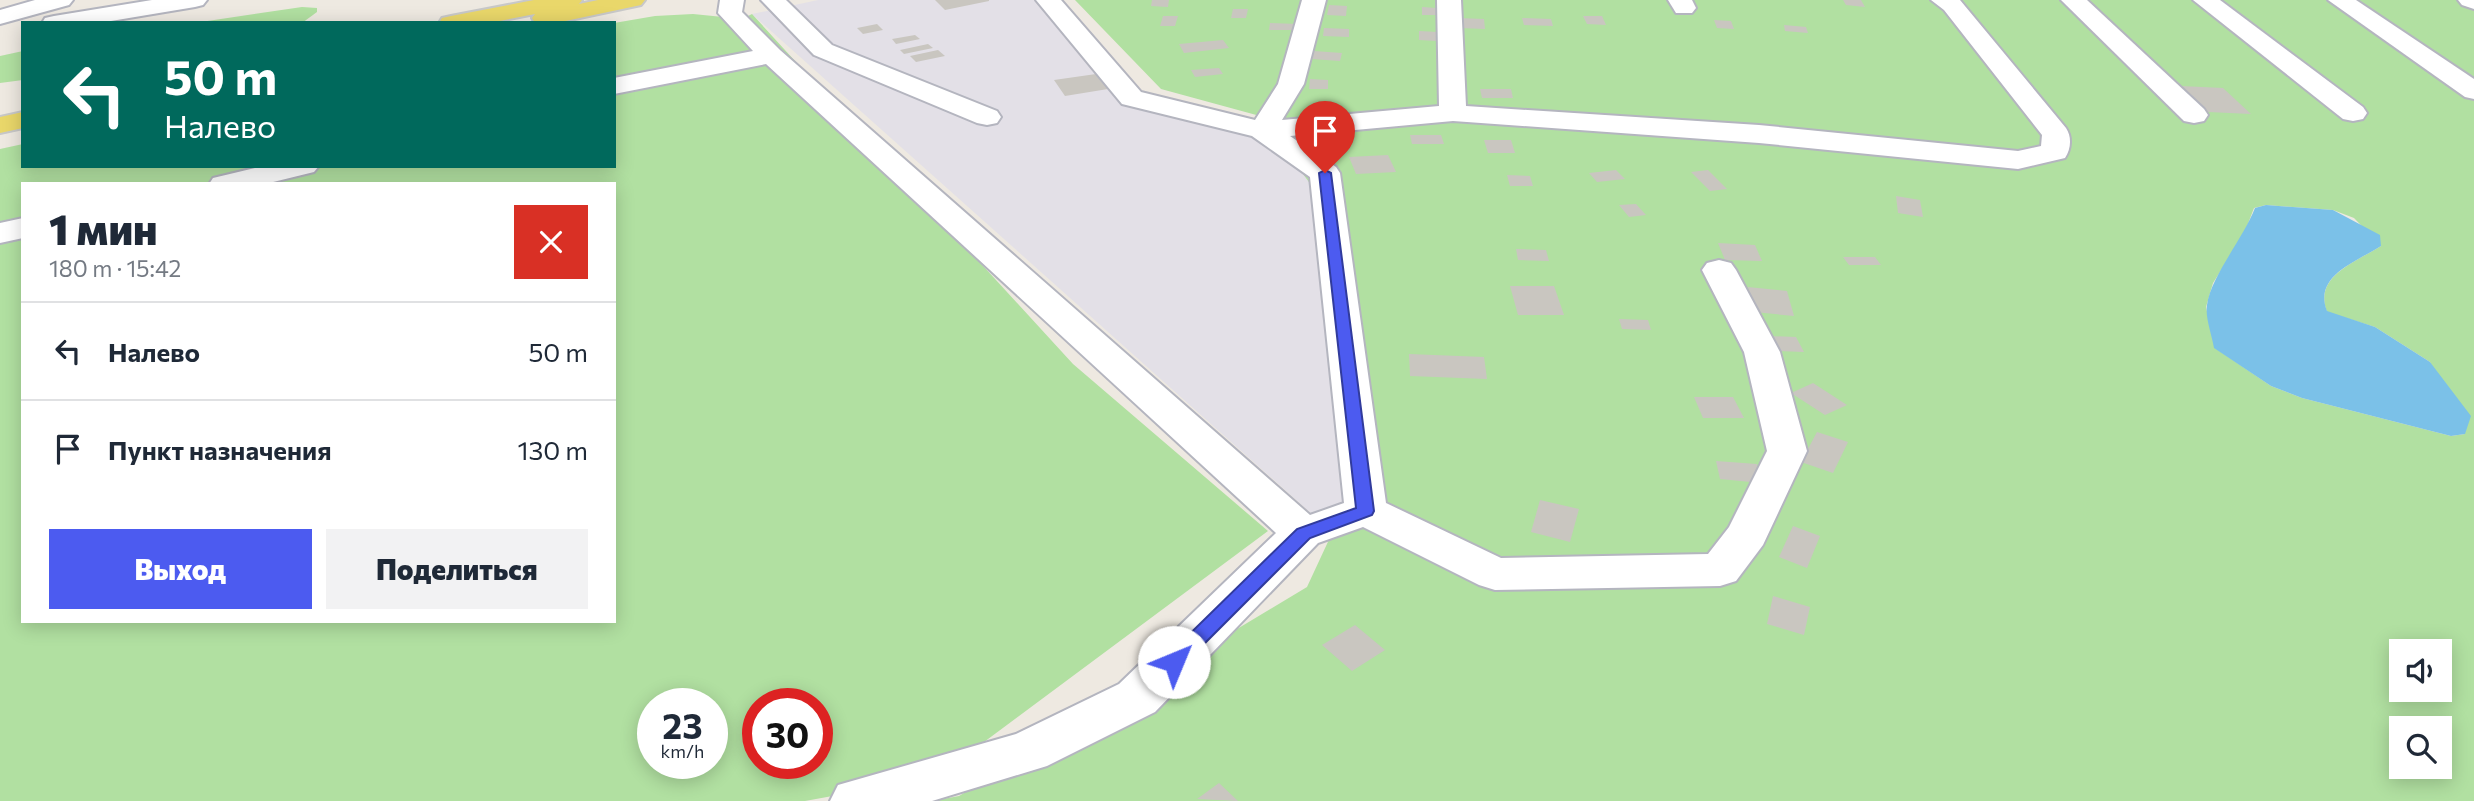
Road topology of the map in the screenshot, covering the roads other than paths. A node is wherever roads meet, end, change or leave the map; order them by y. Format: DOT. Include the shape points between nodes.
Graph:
graph roads {
  1 [pos="61,0"];
  2 [pos="195,0"];
  3 [pos="570,0"];
  4 [pos="633,0"];
  5 [pos="732,0"];
  6 [pos="1048,0"];
  7 [pos="1314,0"];
  8 [pos="1449,0"];
  9 [pos="1943,0"];
  10 [pos="2073,0"];
  11 [pos="2205,0"];
  12 [pos="2340,0"];
  13 [pos="781,1"];
  14 [pos="0,17"];
  15 [pos="66,21"];
  16 [pos="461,21"];
  17 [pos="528,21"];
  18 [pos="21,28"];
  19 [pos="0,32"];
  20 [pos="771,55"];
  21 [pos="616,86"];
  22 [pos="2474,92"];
  23 [pos="21,104"];
  24 [pos="0,108"];
  25 [pos="1452,113"];
  26 [pos="2353,113"];
  27 [pos="2194,114"];
  28 [pos="987,117"];
  29 [pos="21,120"];
  30 [pos="0,125"];
  31 [pos="1262,130"];
  32 [pos="295,168"];
  33 [pos="233,182"];
  34 [pos="21,228"];
  35 [pos="0,233"];
  36 [pos="1719,270"];
  37 [pos="1366,511"];
  38 [pos="1303,533"];
  39 [pos="857,801"];
  1 -- 14 [label="street"];
  2 -- 15 [label="street"];
  3 -- 16 [label="main road"];
  4 -- 17 [label="main road"];
  5 -- 20 [label="street" via="730,13"];
  6 -- 31 [label="street" via="1132,98"];
  7 -- 31 [label="street" via="1292,84"];
  8 -- 25 [label="street"];
  9 -- 25 [label="street" via="1952,5 2056,134 2056,152 2018,160 1759,134"];
  10 -- 27 [label="street"];
  11 -- 26 [label="street"];
  12 -- 22 [label="street"];
  13 -- 28 [label="street" via="822,50"];
  18 -- 19 [label="street"];
  20 -- 21 [label="street"];
  20 -- 38 [label="street"];
  23 -- 24 [label="main road"];
  25 -- 31 [label="street"];
  29 -- 30 [label="main road"];
  31 -- 37 [label="street" via="1325,173"];
  32 -- 33 [label="street"];
  34 -- 35 [label="street"];
  36 -- 37 [label="street" via="1762,352 1787,451 1748,534 1720,570 1495,574"];
  37 -- 38 [label="street"];
  38 -- 39 [label="street" via="1137,698 1029,751"];
}
